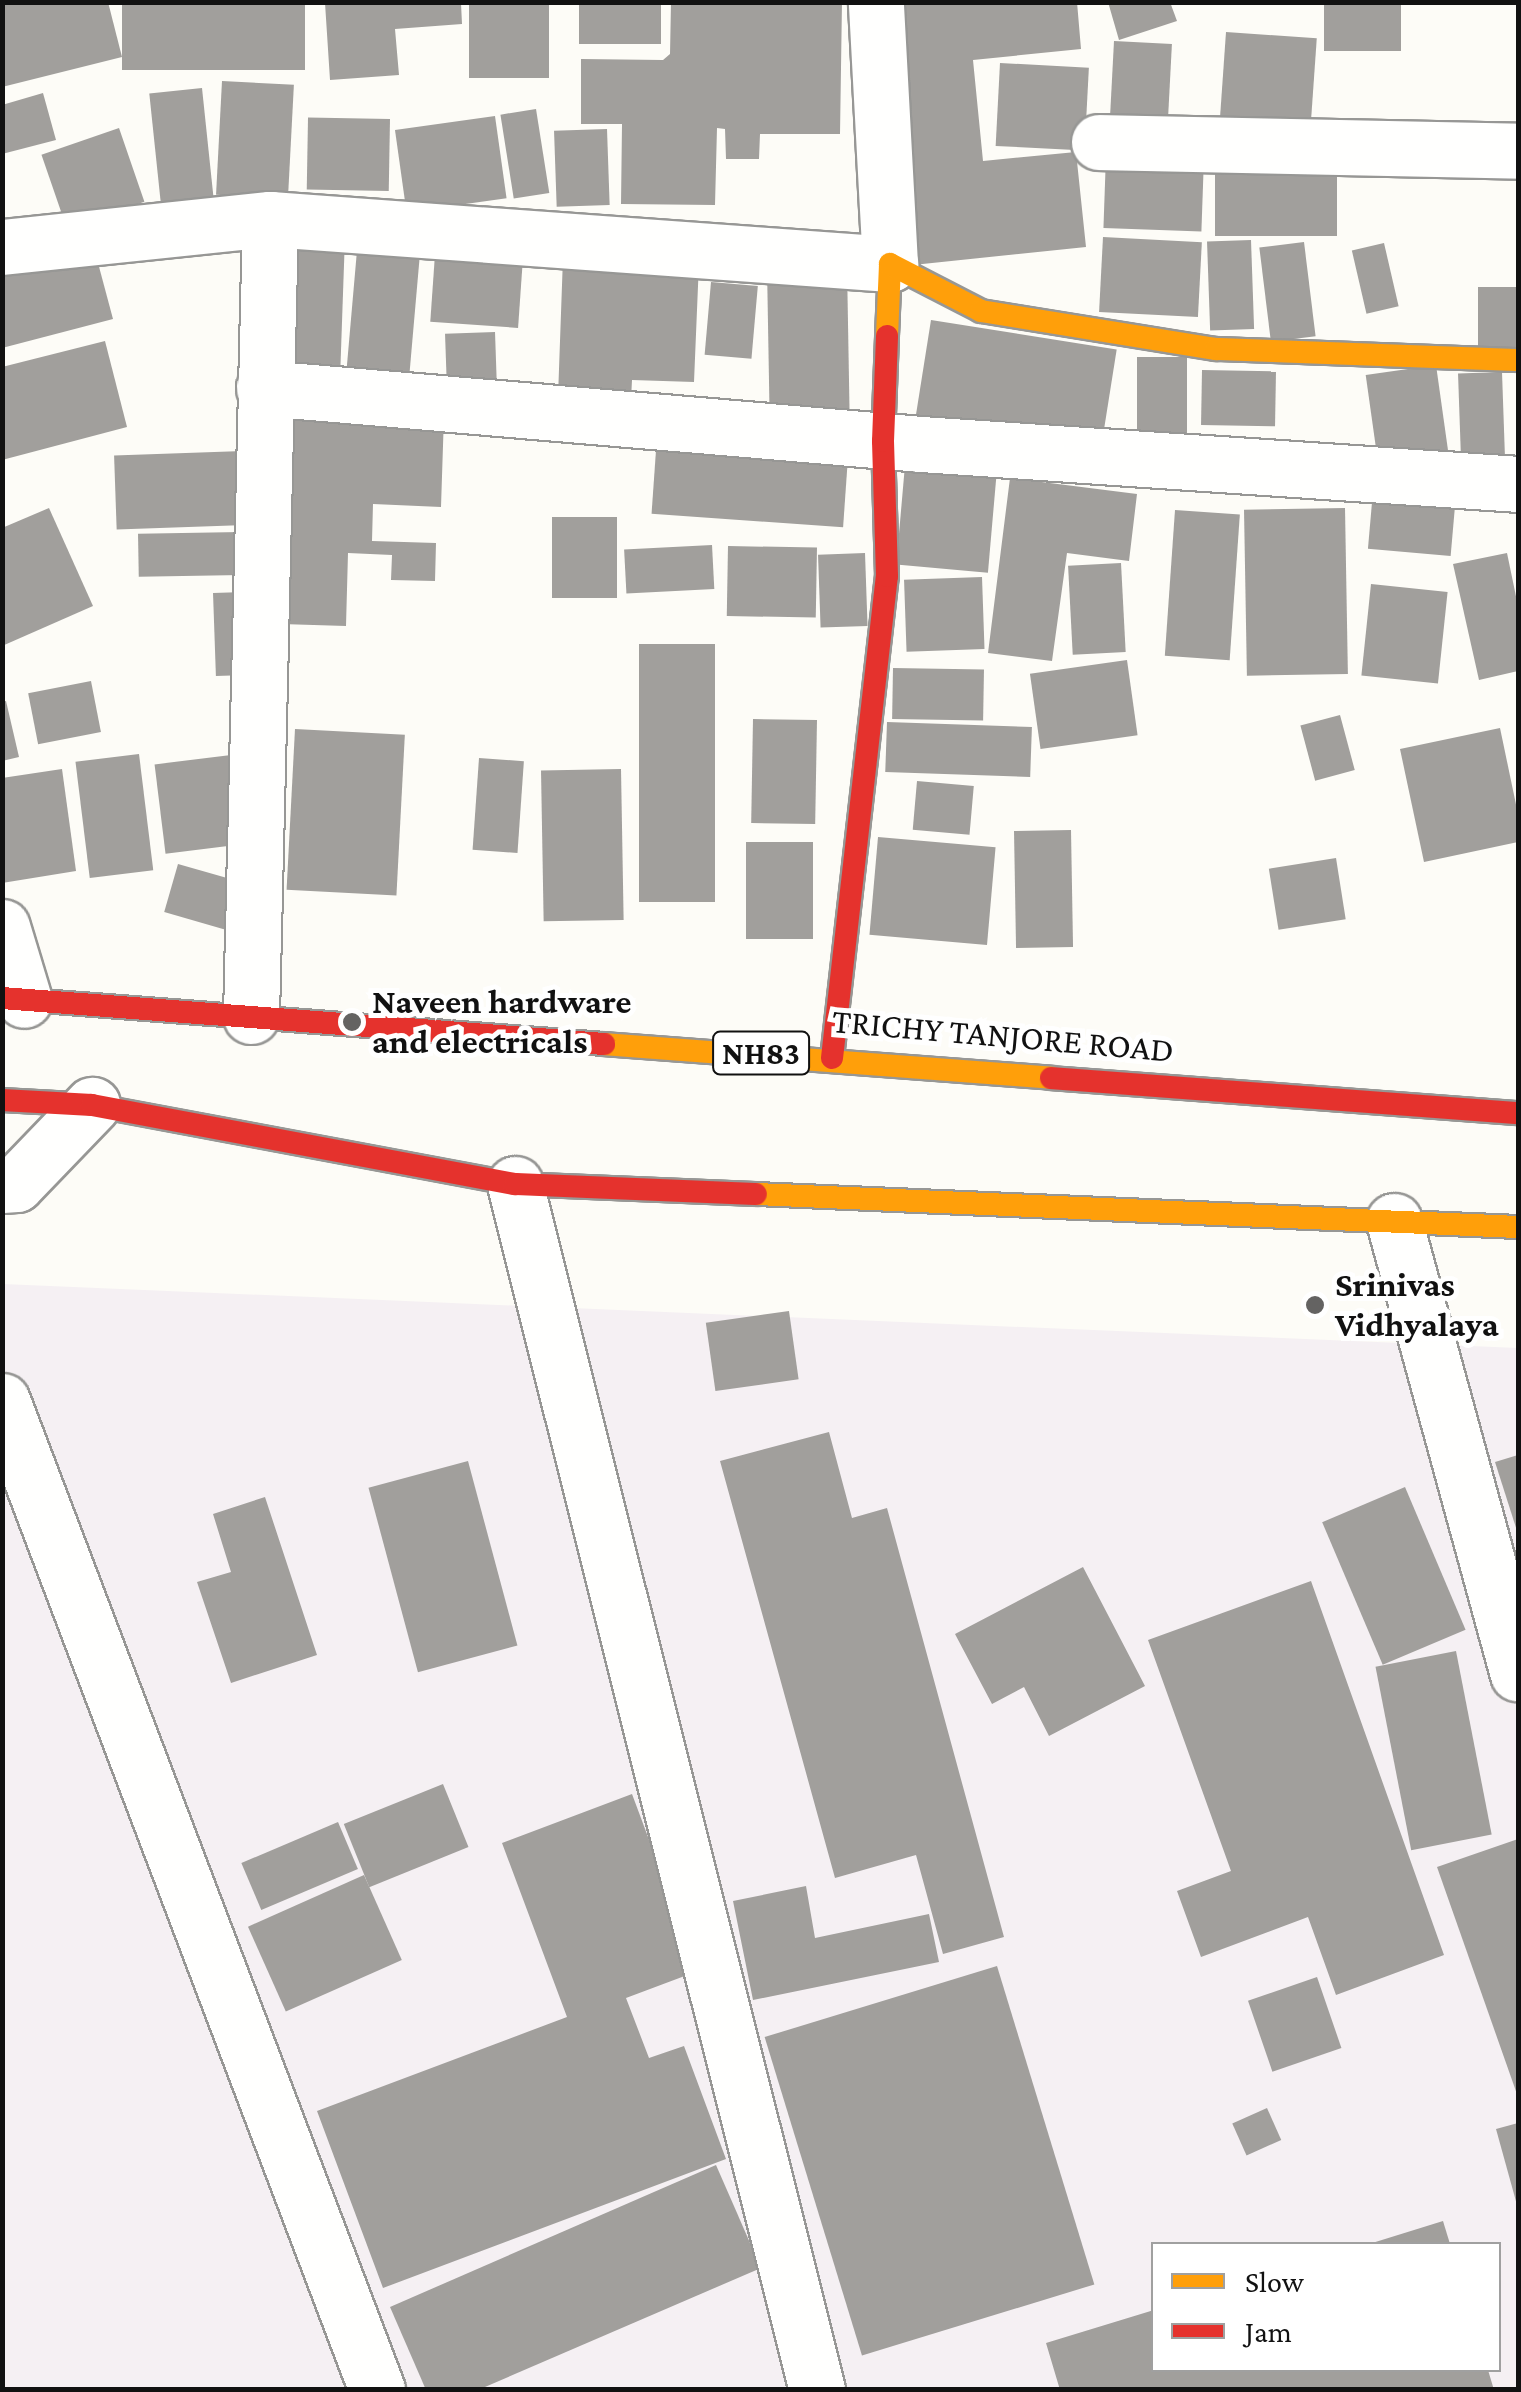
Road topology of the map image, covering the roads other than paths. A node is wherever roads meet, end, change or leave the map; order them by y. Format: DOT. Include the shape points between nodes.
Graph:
graph roads {
  1 [pos="876,2"];
  2 [pos="1099,142"];
  3 [pos="1518,151"];
  4 [pos="270,219"];
  5 [pos="2,247"];
  6 [pos="890,264"];
  7 [pos="1518,360"];
  8 [pos="264,388"];
  9 [pos="883,441"];
  10 [pos="1518,484"];
  11 [pos="2,926"];
  12 [pos="13,998"];
  13 [pos="251,1016"];
  14 [pos="832,1058"];
  15 [pos="2,1100"];
  16 [pos="92,1105"];
  17 [pos="1518,1113"];
  18 [pos="515,1184"];
  19 [pos="2,1185"];
  20 [pos="1394,1221"];
  21 [pos="1518,1227"];
  22 [pos="2,1401"];
  23 [pos="1518,1674"];
  24 [pos="377,2390"];
  25 [pos="817,2390"];
  1 -- 6 [label="street"];
  2 -- 3 [label="street"];
  4 -- 5 [label="street"];
  4 -- 6 [label="street"];
  4 -- 8 [label="street"];
  6 -- 7 [label="main road" via="981,311 1216,349"];
  6 -- 9 [label="main road"];
  8 -- 9 [label="street"];
  8 -- 13 [label="street"];
  9 -- 10 [label="street"];
  9 -- 14 [label="main road" via="887,576"];
  11 -- 12 [label="street"];
  12 -- 13 [label="main road, TRICHY TANJORE ROAD / NH83"];
  13 -- 14 [label="main road, TRICHY TANJORE ROAD / NH83"];
  14 -- 17 [label="main road, TRICHY TANJORE ROAD / NH83"];
  15 -- 16 [label="main road"];
  16 -- 18 [label="main road"];
  16 -- 19 [label="street" via="16,1184"];
  18 -- 20 [label="main road"];
  18 -- 25 [label="street"];
  20 -- 21 [label="main road"];
  20 -- 23 [label="street"];
  22 -- 24 [label="street"];
}
